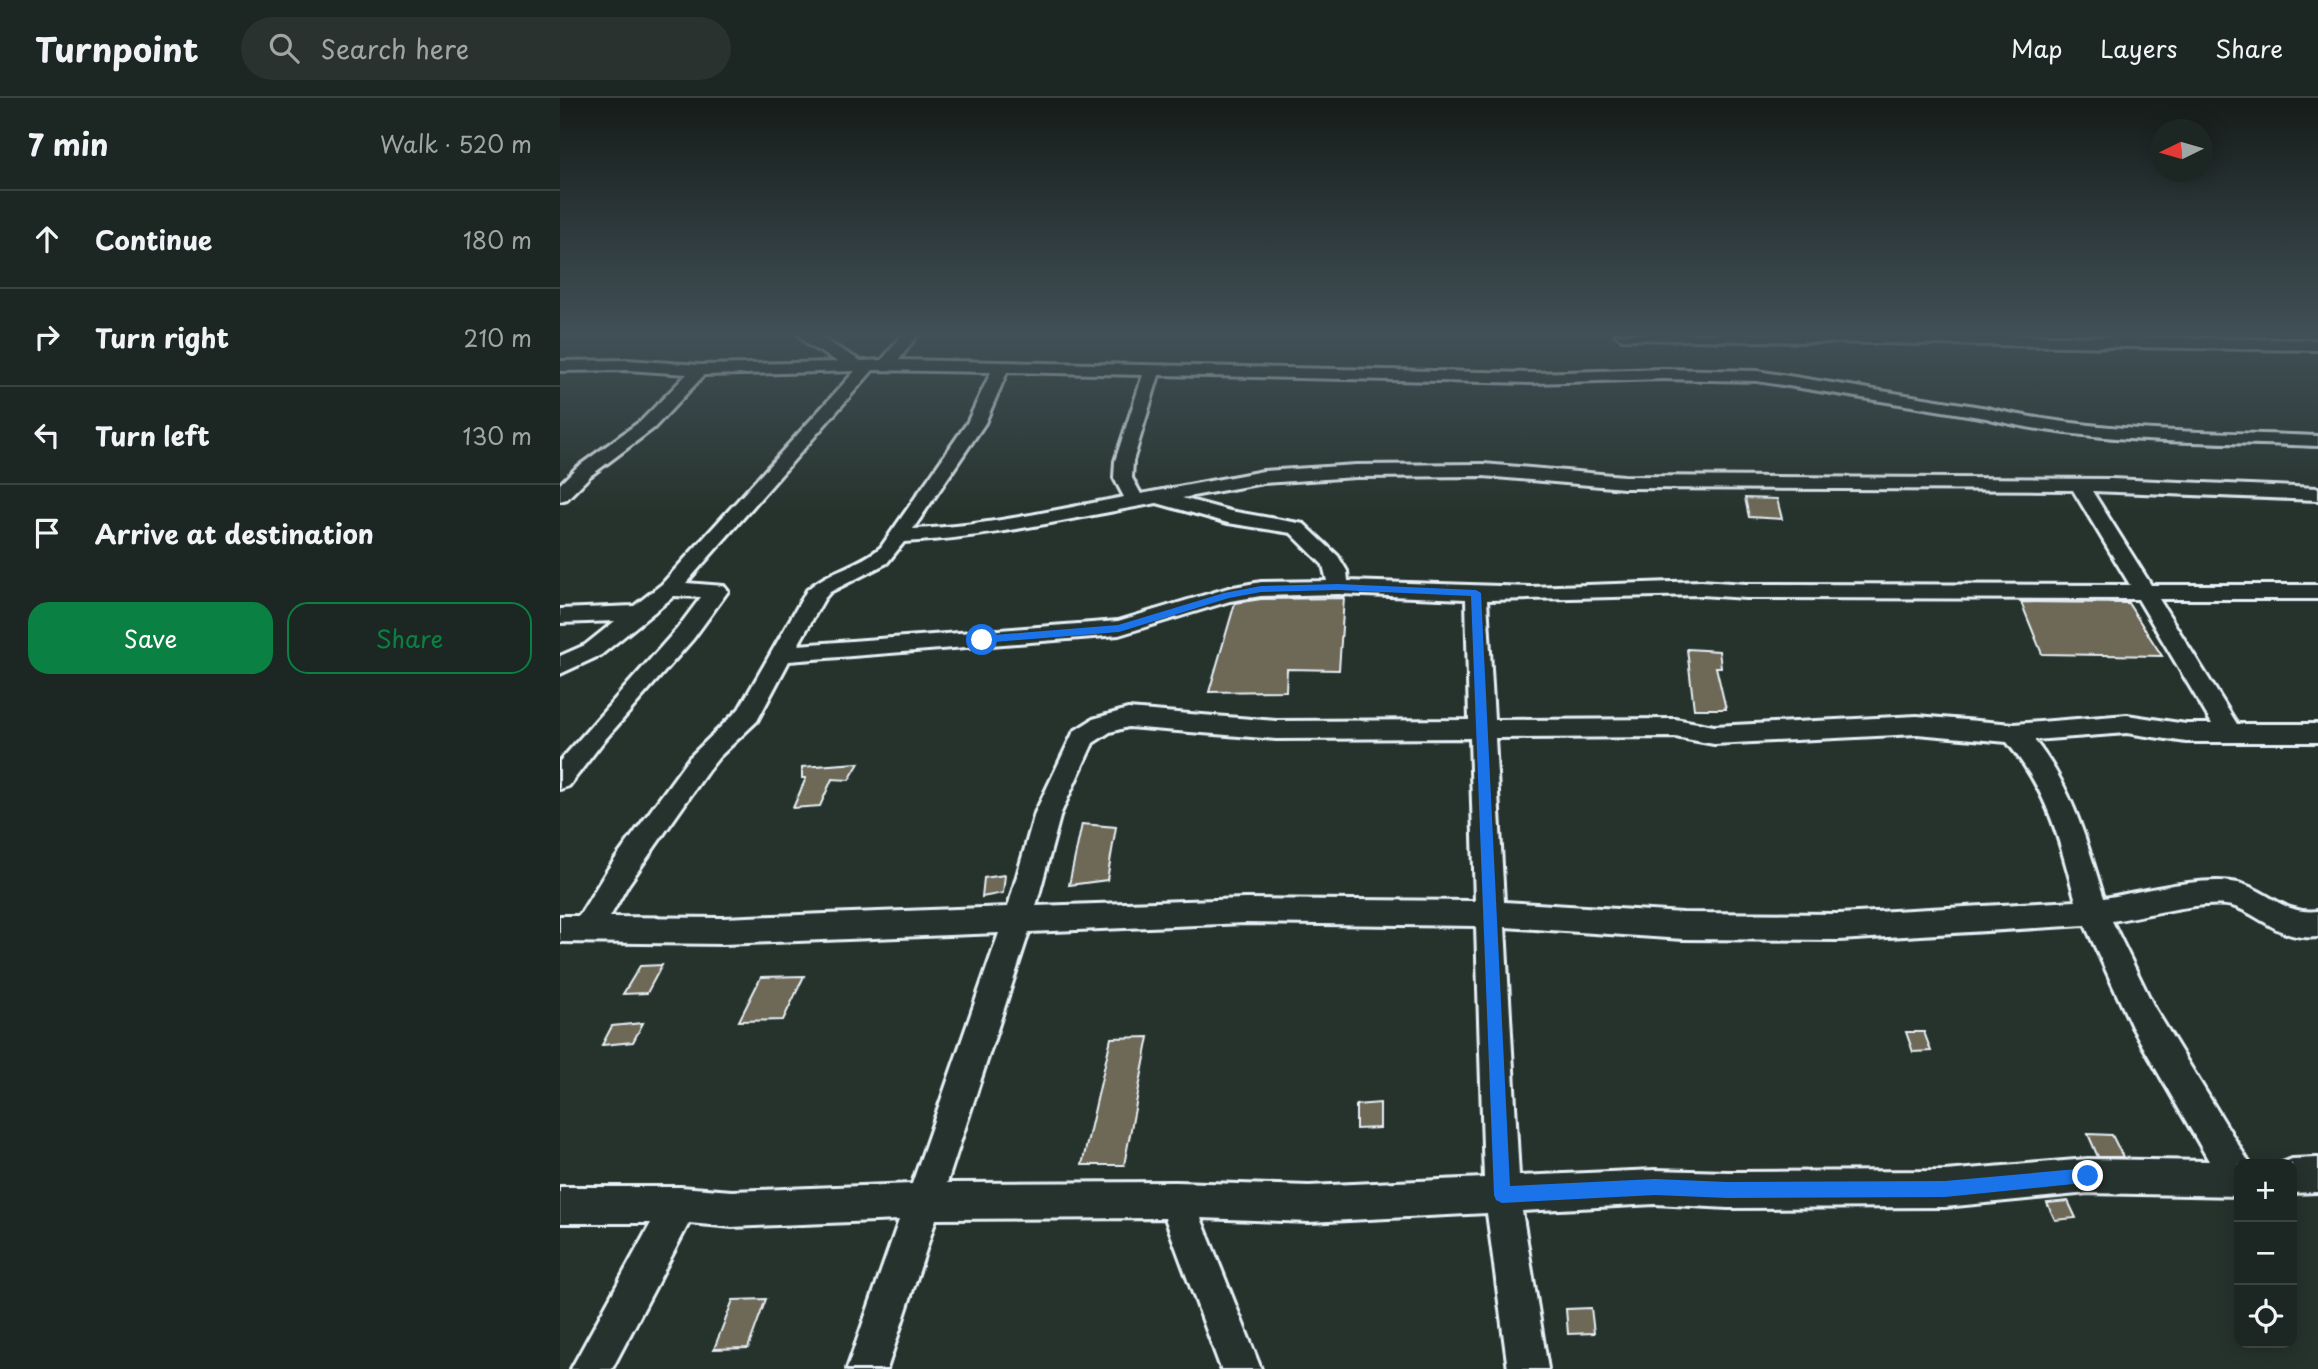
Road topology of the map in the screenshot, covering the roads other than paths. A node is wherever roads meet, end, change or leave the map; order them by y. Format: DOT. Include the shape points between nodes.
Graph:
graph roads {
  1 [pos="678,393"];
  2 [pos="846,393"];
  3 [pos="989,393"];
  4 [pos="1145,393"];
  5 [pos="1865,393"];
  6 [pos="2318,441"];
  7 [pos="2080,486"];
  8 [pos="2318,494"];
  9 [pos="560,495"];
  10 [pos="1158,497"];
  11 [pos="1135,500"];
  12 [pos="899,536"];
  13 [pos="1338,587"];
  14 [pos="669,589"];
  15 [pos="2146,592"];
  16 [pos="1476,593"];
  17 [pos="2318,593"];
  18 [pos="640,613"];
  19 [pos="560,616"];
  20 [pos="782,654"];
  21 [pos="560,666"];
  22 [pos="1480,731"];
  23 [pos="2014,733"];
  24 [pos="2318,733"];
  25 [pos="2231,734"];
  26 [pos="560,779"];
  27 [pos="2094,912"];
  28 [pos="1490,914"];
  29 [pos="1019,918"];
  30 [pos="2318,924"];
  31 [pos="574,928"];
  32 [pos="2234,1171"];
  33 [pos="2318,1175"];
  34 [pos="2297,1176"];
  35 [pos="2234,1179"];
  36 [pos="1502,1195"];
  37 [pos="1176,1200"];
  38 [pos="923,1201"];
  39 [pos="560,1205"];
  40 [pos="680,1205"];
  41 [pos="591,1369"];
  42 [pos="867,1369"];
  43 [pos="1241,1369"];
  44 [pos="1528,1369"];
  1 -- 9 [label="street" via="648,424"];
  2 -- 14 [label="street"];
  3 -- 12 [label="street" via="976,423"];
  4 -- 11 [label="street" via="1124,461 1123,478"];
  5 -- 6 [label="street" via="2017,421 2119,432"];
  7 -- 8 [label="street"];
  7 -- 10 [label="street" via="1624,482 1469,470 1356,471 1263,477"];
  7 -- 15 [label="street"];
  10 -- 11 [label="street"];
  10 -- 13 [label="street" via="1228,517 1297,528 1331,561"];
  11 -- 12 [label="street" via="1002,526"];
  12 -- 20 [label="street" via="874,564 819,590"];
  13 -- 16 [label="street"];
  13 -- 20 [label="street" via="1261,589 1228,595 1119,628"];
  14 -- 18 [label="street"];
  14 -- 26 [label="street" via="717,591"];
  15 -- 16 [label="street" via="1701,588"];
  15 -- 17 [label="street"];
  15 -- 25 [label="street"];
  16 -- 22 [label="street"];
  18 -- 19 [label="street"];
  18 -- 21 [label="street" via="593,650"];
  20 -- 31 [label="street" via="748,715 710,750 618,877"];
  22 -- 23 [label="street" via="1675,728 1714,735 1917,725"];
  22 -- 28 [label="street"];
  22 -- 29 [label="street" via="1276,730 1128,718 1102,725 1083,737 1053,800"];
  23 -- 25 [label="street" via="2126,724"];
  23 -- 27 [label="street" via="2063,809"];
  24 -- 25 [label="street"];
  27 -- 28 [label="street" via="1839,927 1683,926"];
  27 -- 30 [label="street" via="2215,892 2238,895 2301,926"];
  27 -- 32 [label="street" via="2143,1017"];
  28 -- 29 [label="street" via="1245,911"];
  28 -- 36 [label="street"];
  29 -- 31 [label="street" via="723,931"];
  29 -- 38 [label="street"];
  33 -- 34 [label="street"];
  35 -- 36 [label="street" via="2088,1176 1945,1189 1655,1187"];
  36 -- 37 [label="street" via="1309,1204"];
  36 -- 44 [label="street"];
  37 -- 38 [label="street"];
  37 -- 43 [label="street"];
  38 -- 40 [label="street" via="732,1209"];
  38 -- 42 [label="street"];
  39 -- 40 [label="street"];
  40 -- 41 [label="street"];
}
